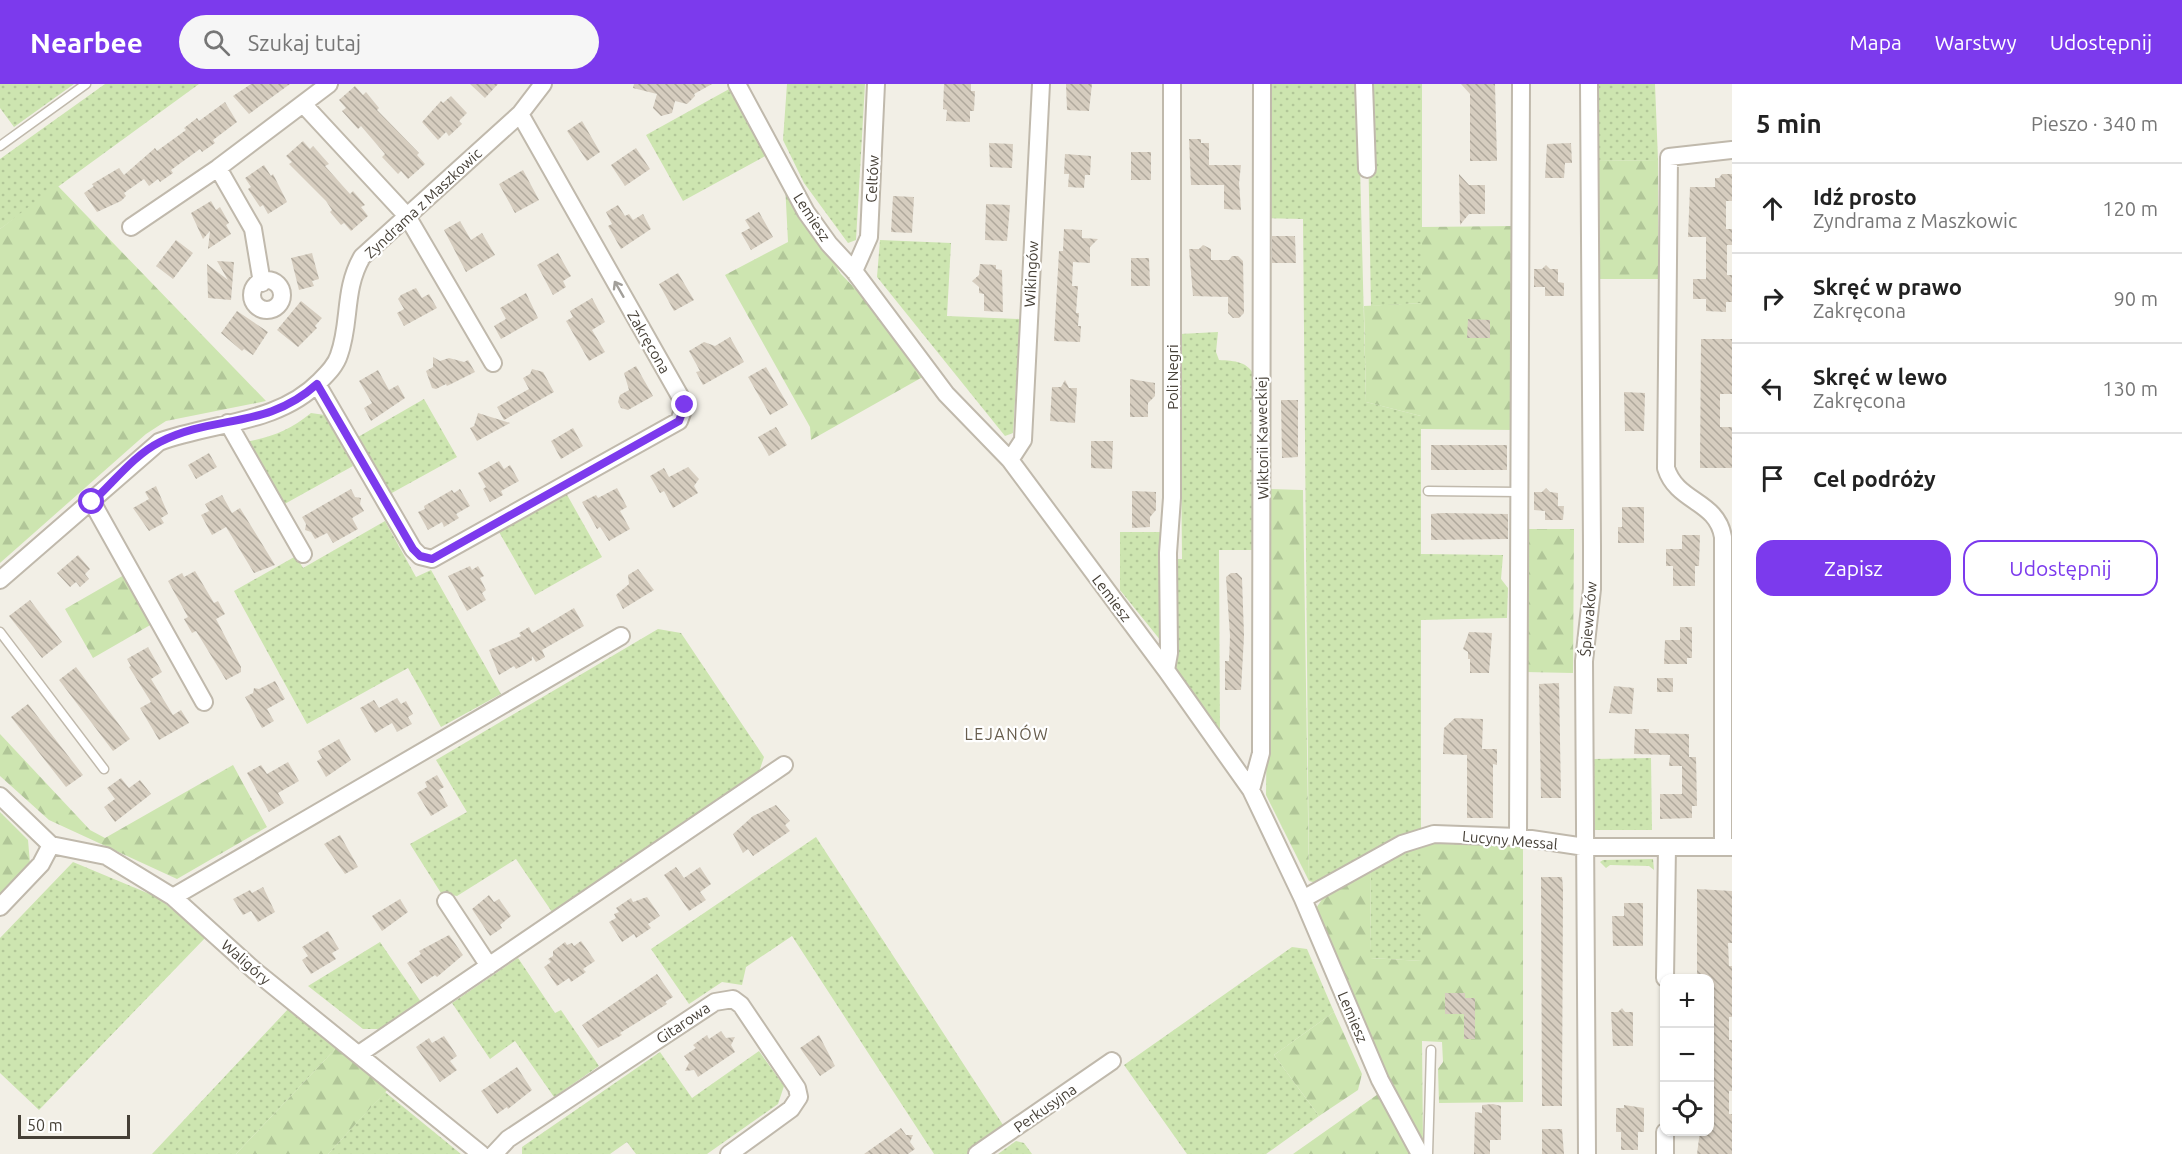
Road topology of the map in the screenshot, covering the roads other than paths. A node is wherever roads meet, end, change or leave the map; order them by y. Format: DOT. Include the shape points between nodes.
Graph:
graph roads {
  1 [pos="86,84"];
  2 [pos="329,84"];
  3 [pos="543,84"];
  4 [pos="737,84"];
  5 [pos="876,84"];
  6 [pos="1041,84"];
  7 [pos="1172,84"];
  8 [pos="1262,84"];
  9 [pos="1364,84"];
  10 [pos="1521,84"];
  11 [pos="1589,84"];
  12 [pos="304,105"];
  13 [pos="520,114"];
  14 [pos="0,146"];
  15 [pos="1732,150"];
  16 [pos="218,168"];
  17 [pos="1367,169"];
  18 [pos="407,216"];
  19 [pos="130,226"];
  20 [pos="854,271"];
  21 [pos="262,283"];
  22 [pos="493,363"];
  23 [pos="317,384"];
  24 [pos="228,423"];
  25 [pos="1010,460"];
  26 [pos="1428,491"];
  27 [pos="1519,492"];
  28 [pos="92,502"];
  29 [pos="303,554"];
  30 [pos="0,580"];
  31 [pos="0,632"];
  32 [pos="621,636"];
  33 [pos="1166,670"];
  34 [pos="204,702"];
  35 [pos="784,765"];
  36 [pos="104,769"];
  37 [pos="1251,790"];
  38 [pos="0,796"];
  39 [pos="1518,837"];
  40 [pos="51,845"];
  41 [pos="1667,847"];
  42 [pos="1728,847"];
  43 [pos="1585,848"];
  44 [pos="174,897"];
  45 [pos="1303,899"];
  46 [pos="446,901"];
  47 [pos="0,907"];
  48 [pos="489,966"];
  49 [pos="1665,974"];
  50 [pos="1431,1050"];
  51 [pos="359,1054"];
  52 [pos="1112,1061"];
  53 [pos="1665,1136"];
  54 [pos="481,1154"];
  55 [pos="494,1154"];
  56 [pos="729,1154"];
  57 [pos="977,1154"];
  58 [pos="1420,1154"];
  59 [pos="1428,1154"];
  60 [pos="1587,1154"];
  61 [pos="1665,1154"];
  1 -- 14 [label="lane"];
  2 -- 12 [label="street"];
  3 -- 13 [label="street, Zyndrama z Maszkowic"];
  4 -- 20 [label="street, Lemiesz" via="806,212"];
  5 -- 20 [label="street, Celtów" via="869,237"];
  6 -- 25 [label="street, Wikingów" via="1023,440"];
  7 -- 33 [label="street, Poli Negri" via="1172,498"];
  8 -- 37 [label="street, Wiktorii Kaweckiej" via="1261,753"];
  9 -- 17 [label="street"];
  10 -- 27 [label="street"];
  11 -- 43 [label="street, Śpiewaków" via="1592,568 1584,661"];
  12 -- 16 [label="street"];
  12 -- 18 [label="street"];
  13 -- 18 [label="street, Zyndrama z Maszkowic"];
  23 -- 13 [label="street, Zakręcona, one-way" via="413,549 432,559 679,421 685,405"];
  15 -- 42 [label="street" via="1669,157 1666,468 1679,491 1712,512 1723,537"];
  16 -- 19 [label="street"];
  16 -- 21 [label="street" via="253,229"];
  18 -- 22 [label="street"];
  18 -- 23 [label="street, Zyndrama z Maszkowic" via="362,257 355,270 349,285 341,350 332,369"];
  20 -- 25 [label="street, Lemiesz" via="946,394"];
  23 -- 24 [label="street, Zyndrama z Maszkowic" via="292,404"];
  24 -- 28 [label="street, Zyndrama z Maszkowic" via="159,442"];
  24 -- 29 [label="street"];
  25 -- 33 [label="street, Lemiesz"];
  26 -- 27 [label="lane"];
  27 -- 39 [label="street"];
  28 -- 30 [label="street, Zyndrama z Maszkowic"];
  28 -- 34 [label="street"];
  31 -- 36 [label="lane"];
  32 -- 44 [label="street"];
  33 -- 37 [label="street, Lemiesz"];
  35 -- 48 [label="street"];
  37 -- 45 [label="street, Lemiesz"];
  38 -- 40 [label="street"];
  39 -- 43 [label="street, Lucyny Messal"];
  39 -- 45 [label="street, Lucyny Messal" via="1423,837 1402,844"];
  40 -- 44 [label="street, Waligóry" via="106,856"];
  40 -- 47 [label="street" via="40,864"];
  41 -- 42 [label="street, Lucyny Messal"];
  41 -- 43 [label="street, Lucyny Messal"];
  41 -- 49 [label="street"];
  43 -- 60 [label="street, Śpiewaków"];
  44 -- 51 [label="street, Waligóry" via="255,971"];
  45 -- 58 [label="street, Lemiesz" via="1380,1080"];
  46 -- 48 [label="street"];
  48 -- 51 [label="street"];
  50 -- 59 [label="lane"];
  51 -- 54 [label="street, Waligóry"];
  52 -- 57 [label="street, Perkusyjna"];
  53 -- 61 [label="street"];
  55 -- 56 [label="street, Gitarowa" via="508,1139 715,1002 734,999 797,1088 799,1097 791,1109"];
}
